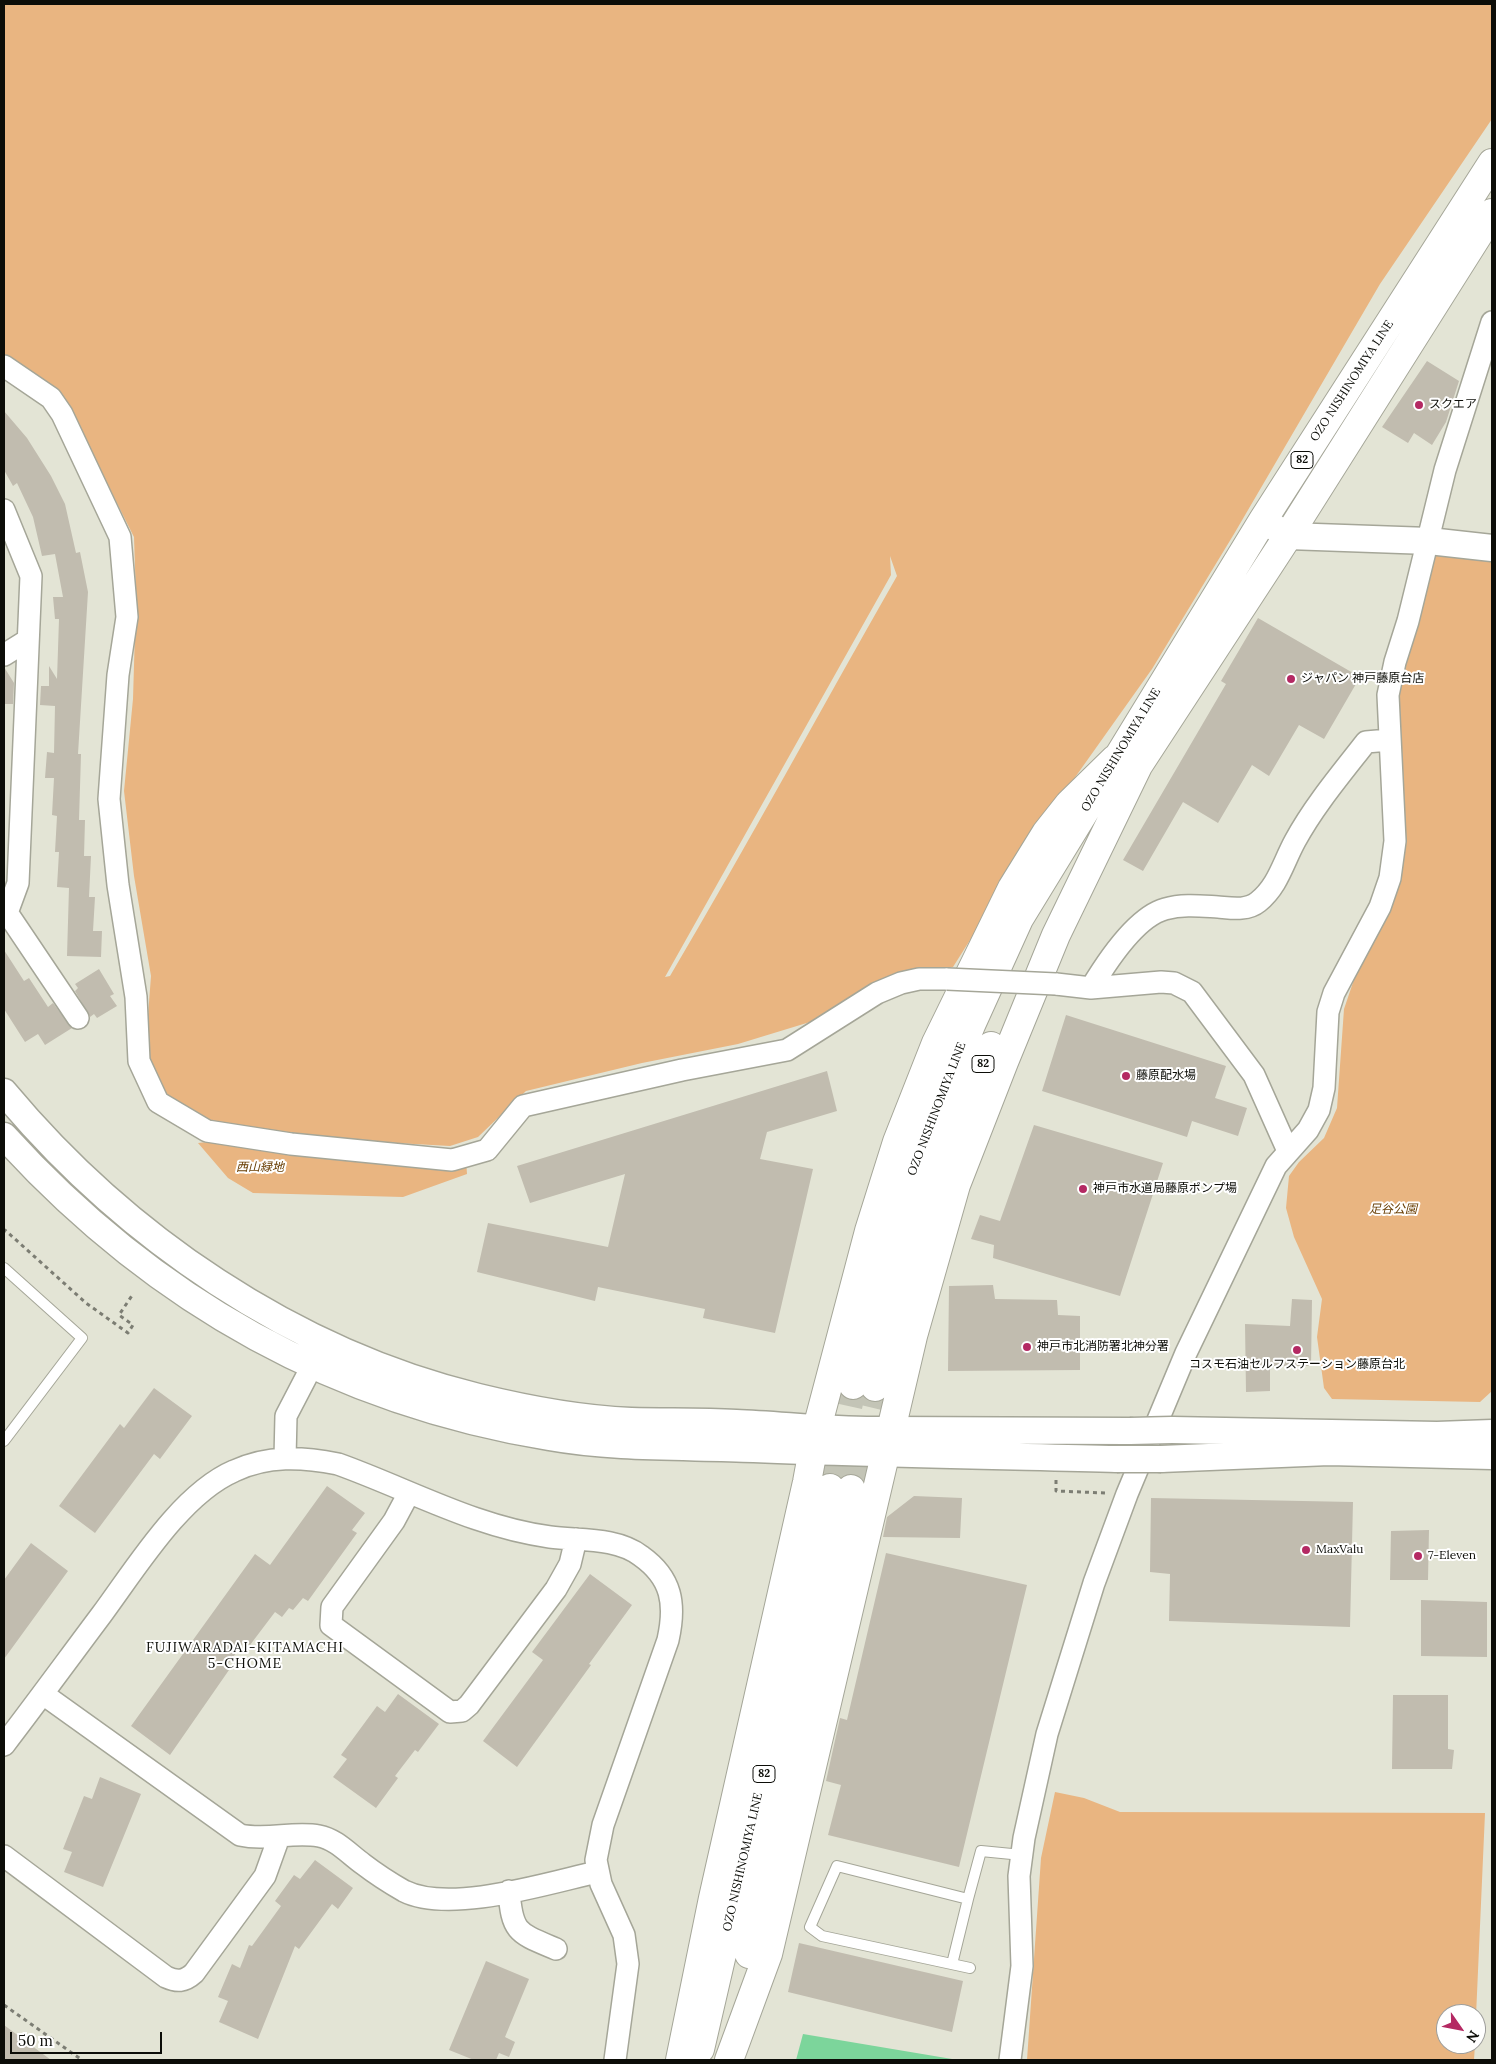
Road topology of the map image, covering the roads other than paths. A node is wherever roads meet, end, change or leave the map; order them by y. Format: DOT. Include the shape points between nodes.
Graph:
graph roads {
  1 [pos="1492,163"];
  2 [pos="1492,213"];
  3 [pos="1492,322"];
  4 [pos="4,366"];
  5 [pos="4,510"];
  6 [pos="1263,520"];
  7 [pos="1288,536"];
  8 [pos="1429,541"];
  9 [pos="1492,548"];
  10 [pos="28,640"];
  11 [pos="4,655"];
  12 [pos="1389,740"];
  13 [pos="1128,760"];
  14 [pos="5,910"];
  15 [pos="1091,988"];
  16 [pos="78,1018"];
  17 [pos="4,1092"];
  18 [pos="4,1136"];
  19 [pos="1288,1152"];
  20 [pos="4,1268"];
  21 [pos="312,1366"];
  22 [pos="864,1386"];
  23 [pos="1492,1433"];
  24 [pos="814,1440"];
  25 [pos="4,1441"];
  26 [pos="888,1442"];
  27 [pos="1492,1456"];
  28 [pos="285,1458"];
  29 [pos="409,1493"];
  30 [pos="576,1539"];
  31 [pos="43,1694"];
  32 [pos="4,1745"];
  33 [pos="279,1838"];
  34 [pos="1022,1855"];
  35 [pos="4,1856"];
  36 [pos="597,1872"];
  37 [pos="509,1890"];
  38 [pos="968,1898"];
  39 [pos="556,1949"];
  40 [pos="952,1964"];
  41 [pos="970,1968"];
  42 [pos="615,2060"];
  43 [pos="680,2060"];
  44 [pos="698,2060"];
  45 [pos="725,2060"];
  46 [pos="729,2060"];
  47 [pos="1010,2060"];
  1 -- 6 [label="main road, OZO NISHINOMIYA LINE / 82"];
  2 -- 7 [label="main road, OZO NISHINOMIYA LINE / 82"];
  3 -- 8 [label="street" via="1445,470"];
  4 -- 15 [label="street, bridge" via="50,398 62,414 120,537 127,617 118,675 109,799 118,885 136,997 139,1061 158,1102 207,1131 291,1144 452,1160 487,1150 524,1106 787,1050 885,990 919,979"];
  5 -- 10 [label="street" via="31,576"];
  6 -- 7 [label="street"];
  6 -- 13 [label="main road, OZO NISHINOMIYA LINE / 82"];
  7 -- 8 [label="street"];
  7 -- 13 [label="main road, OZO NISHINOMIYA LINE / 82"];
  8 -- 9 [label="street"];
  8 -- 12 [label="street" via="1393,670 1388,695"];
  10 -- 11 [label="street"];
  10 -- 14 [label="street" via="18,883"];
  12 -- 15 [label="street" via="1366,742 1318,804 1295,841 1273,889 1256,904 1238,909 1190,905 1164,909 1137,926 1108,960"];
  12 -- 19 [label="street" via="1395,841 1390,878 1380,907 1334,993 1328,1012 1324,1088 1319,1110 1308,1130"];
  13 -- 22 [label="main road, OZO NISHINOMIYA LINE / 82" via="1028,960 963,1110 921,1211 896,1300"];
  13 -- 24 [label="main road" via="1069,804 1046,833 1012,888 936,1043 897,1142 877,1205"];
  13 -- 26 [label="main road" via="956,1185 913,1336"];
  14 -- 16 [label="street"];
  15 -- 19 [label="street" via="1161,982 1174,983 1192,992 1254,1075"];
  17 -- 24 [label="street" via="32,1126 94,1187 162,1246 228,1290 364,1360 477,1397 551,1412 627,1421 735,1423"];
  18 -- 21 [label="street" via="77,1211 140,1264 221,1318"];
  19 -- 34 [label="street" via="1276,1166 1231,1255 1127,1494 1094,1583 1047,1734"];
  20 -- 25 [label="lane" via="82,1338"];
  21 -- 24 [label="street" via="415,1405 552,1438 620,1444"];
  21 -- 28 [label="street" via="286,1416"];
  23 -- 26 [label="street, bridge" via="1437,1435 1172,1430"];
  24 -- 26 [label="street"];
  24 -- 43 [label="main road"];
  26 -- 27 [label="street, bridge" via="1117,1459 1329,1452"];
  26 -- 46 [label="main road" via="768,1954"];
  28 -- 29 [label="street" via="304,1457 338,1464"];
  28 -- 31 [label="street" via="234,1470 214,1482 177,1514"];
  29 -- 30 [label="street" via="505,1527"];
  29 -- 30 [label="street" via="394,1521 332,1607 330,1620 331,1624 450,1712 469,1705 556,1589 570,1564"];
  30 -- 36 [label="street" via="614,1544 640,1555 662,1574 672,1604 668,1640 603,1825 596,1860"];
  31 -- 32 [label="street"];
  31 -- 33 [label="street" via="224,1826 252,1838"];
  33 -- 35 [label="street" via="265,1876 194,1974 175,1981 135,1955"];
  33 -- 37 [label="street" via="320,1836 406,1892 427,1899 465,1898"];
  34 -- 38 [label="lane" via="981,1852"];
  34 -- 47 [label="street" via="1019,1876 1022,1966"];
  36 -- 37 [label="street"];
  36 -- 42 [label="street" via="627,1950 628,1964"];
  37 -- 39 [label="street" via="513,1923 521,1933"];
  38 -- 40 [label="lane"];
  38 -- 40 [label="lane" via="837,1866 810,1927 822,1936"];
  40 -- 41 [label="lane"];
  44 -- 45 [label="main road, OZO NISHINOMIYA LINE / 82" via="840,1488 837,1546"];
}
